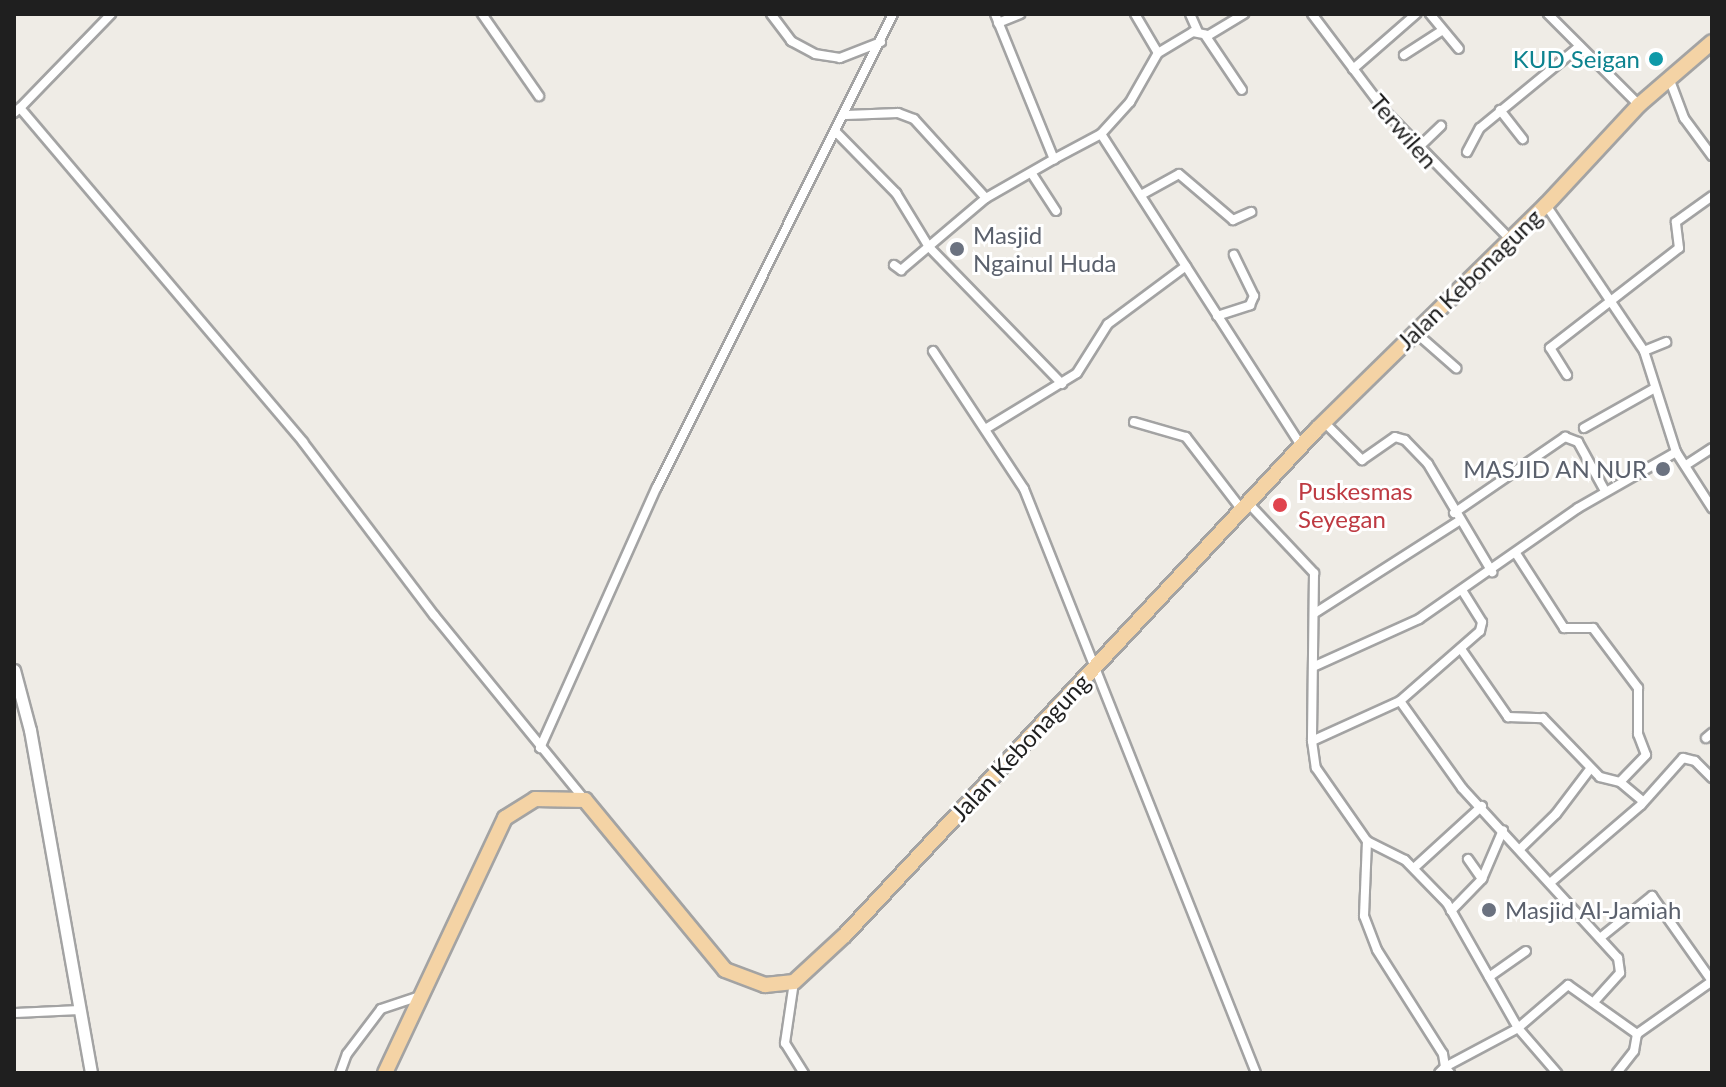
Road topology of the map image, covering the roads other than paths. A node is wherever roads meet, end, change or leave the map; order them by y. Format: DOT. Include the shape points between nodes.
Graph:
graph roads {
  1 [pos="111,14"];
  2 [pos="482,14"];
  3 [pos="771,14"];
  4 [pos="893,14"];
  5 [pos="1020,14"];
  6 [pos="1135,14"];
  7 [pos="1190,14"];
  8 [pos="1244,14"];
  9 [pos="1312,14"];
  10 [pos="1416,14"];
  11 [pos="1430,14"];
  12 [pos="1548,14"];
  13 [pos="996,18"];
  14 [pos="1443,30"];
  15 [pos="1201,33"];
  16 [pos="881,41"];
  17 [pos="1712,42"];
  18 [pos="1580,46"];
  19 [pos="1459,49"];
  20 [pos="1158,53"];
  21 [pos="1404,55"];
  22 [pos="1353,69"];
  23 [pos="1669,78"];
  24 [pos="1242,90"];
  25 [pos="539,96"];
  26 [pos="1639,105"];
  27 [pos="17,110"];
  28 [pos="1500,110"];
  29 [pos="846,115"];
  30 [pos="1441,126"];
  31 [pos="836,132"];
  32 [pos="1101,134"];
  33 [pos="1523,139"];
  34 [pos="1418,148"];
  35 [pos="1467,152"];
  36 [pos="1712,156"];
  37 [pos="1054,159"];
  38 [pos="1032,174"];
  39 [pos="1141,195"];
  40 [pos="1712,196"];
  41 [pos="986,198"];
  42 [pos="1546,205"];
  43 [pos="1056,211"];
  44 [pos="1251,212"];
  45 [pos="1508,237"];
  46 [pos="929,247"];
  47 [pos="1234,255"];
  48 [pos="894,265"];
  49 [pos="1186,266"];
  50 [pos="1610,296"];
  51 [pos="1217,316"];
  52 [pos="1414,331"];
  53 [pos="1666,342"];
  54 [pos="933,351"];
  55 [pos="1644,351"];
  56 [pos="1456,368"];
  57 [pos="1567,375"];
  58 [pos="1062,384"];
  59 [pos="1655,388"];
  60 [pos="1134,422"];
  61 [pos="1324,422"];
  62 [pos="987,428"];
  63 [pos="1584,428"];
  64 [pos="1301,446"];
  65 [pos="1712,448"];
  66 [pos="1676,452"];
  67 [pos="1686,465"];
  68 [pos="1605,491"];
  69 [pos="1246,507"];
  70 [pos="1712,508"];
  71 [pos="1456,517"];
  72 [pos="1517,555"];
  73 [pos="1492,572"];
  74 [pos="1462,590"];
  75 [pos="1315,613"];
  76 [pos="1461,649"];
  77 [pos="1315,666"];
  78 [pos="1092,669"];
  79 [pos="14,670"];
  80 [pos="1400,701"];
  81 [pos="1312,741"];
  82 [pos="540,748"];
  83 [pos="1590,769"];
  84 [pos="1712,778"];
  85 [pos="1620,782"];
  86 [pos="585,800"];
  87 [pos="1643,801"];
  88 [pos="1482,806"];
  89 [pos="1503,830"];
  90 [pos="1367,841"];
  91 [pos="1520,849"];
  92 [pos="1468,859"];
  93 [pos="1414,868"];
  94 [pos="1482,879"];
  95 [pos="1550,883"];
  96 [pos="1451,911"];
  97 [pos="1600,938"];
  98 [pos="1526,951"];
  99 [pos="1489,977"];
  100 [pos="1712,981"];
  101 [pos="794,982"];
  102 [pos="421,996"];
  103 [pos="1596,1000"];
  104 [pos="81,1010"];
  105 [pos="14,1013"];
  106 [pos="1518,1028"];
  107 [pos="1637,1034"];
  108 [pos="1445,1071"];
  109 [pos="91,1073"];
  110 [pos="340,1073"];
  111 [pos="385,1073"];
  112 [pos="804,1073"];
  113 [pos="1256,1073"];
  114 [pos="1557,1073"];
  115 [pos="1617,1073"];
  1 -- 27 [label="street"];
  2 -- 25 [label="street"];
  3 -- 16 [label="street" via="791,41 815,54 840,58"];
  4 -- 16 [label="street"];
  5 -- 13 [label="street"];
  6 -- 20 [label="street"];
  7 -- 15 [label="street"];
  8 -- 15 [label="street"];
  9 -- 22 [label="street, Terwilen"];
  10 -- 22 [label="street"];
  11 -- 14 [label="street"];
  12 -- 18 [label="street"];
  13 -- 37 [label="street"];
  14 -- 19 [label="street"];
  14 -- 21 [label="street"];
  15 -- 20 [label="street"];
  15 -- 24 [label="street"];
  16 -- 29 [label="street"];
  17 -- 23 [label="main road, Jalan Kebonagung"];
  18 -- 26 [label="street"];
  18 -- 28 [label="street"];
  20 -- 32 [label="street" via="1130,102"];
  22 -- 34 [label="street, Terwilen"];
  23 -- 26 [label="main road, Jalan Kebonagung"];
  23 -- 36 [label="street" via="1684,118"];
  26 -- 42 [label="main road, Jalan Kebonagung"];
  27 -- 82 [label="street" via="303,442"];
  28 -- 33 [label="street"];
  28 -- 35 [label="street" via="1480,128"];
  29 -- 31 [label="street"];
  29 -- 41 [label="street" via="898,113 914,119"];
  30 -- 34 [label="street"];
  31 -- 46 [label="street" via="896,193"];
  31 -- 82 [label="street" via="657,487"];
  32 -- 37 [label="street"];
  32 -- 39 [label="street"];
  34 -- 45 [label="street, Terwilen"];
  37 -- 38 [label="street"];
  38 -- 41 [label="street"];
  38 -- 43 [label="street"];
  39 -- 44 [label="street" via="1179,174 1233,220"];
  39 -- 49 [label="street"];
  40 -- 50 [label="street" via="1676,222 1679,248"];
  41 -- 46 [label="street"];
  42 -- 45 [label="main road, Jalan Kebonagung"];
  42 -- 50 [label="street"];
  45 -- 52 [label="main road, Jalan Kebonagung"];
  46 -- 48 [label="street" via="901,270"];
  46 -- 58 [label="street"];
  47 -- 51 [label="street" via="1252,302"];
  49 -- 51 [label="street"];
  49 -- 58 [label="street" via="1108,324 1090,358"];
  50 -- 55 [label="street"];
  50 -- 57 [label="street" via="1549,350"];
  51 -- 64 [label="street"];
  52 -- 56 [label="street"];
  52 -- 61 [label="main road, Jalan Kebonagung"];
  53 -- 55 [label="street"];
  54 -- 62 [label="street"];
  55 -- 59 [label="street"];
  58 -- 62 [label="street"];
  59 -- 63 [label="street"];
  59 -- 66 [label="street"];
  60 -- 69 [label="street" via="1186,437"];
  61 -- 64 [label="main road, Jalan Kebonagung"];
  61 -- 71 [label="street" via="1362,460 1402,438 1428,464"];
  62 -- 78 [label="street" via="1024,489"];
  64 -- 69 [label="main road, Jalan Kebonagung"];
  65 -- 67 [label="street"];
  66 -- 67 [label="street"];
  66 -- 68 [label="street"];
  67 -- 70 [label="street"];
  68 -- 71 [label="street" via="1578,442 1565,437"];
  68 -- 72 [label="street"];
  69 -- 75 [label="street" via="1311,567"];
  69 -- 78 [label="main road, Jalan Kebonagung"];
  71 -- 73 [label="street"];
  71 -- 75 [label="street"];
  72 -- 73 [label="street"];
  72 -- 85 [label="street" via="1564,628 1593,628 1638,688 1638,734 1646,755"];
  73 -- 74 [label="street"];
  74 -- 76 [label="street" via="1484,627"];
  74 -- 77 [label="street" via="1419,619"];
  75 -- 77 [label="street"];
  76 -- 80 [label="street"];
  76 -- 83 [label="street" via="1508,717 1543,718"];
  77 -- 81 [label="street"];
  78 -- 101 [label="main road, Jalan Kebonagung" via="845,935"];
  78 -- 113 [label="street"];
  79 -- 104 [label="street" via="30,730"];
  80 -- 81 [label="street"];
  80 -- 88 [label="street" via="1431,749"];
  81 -- 90 [label="street" via="1319,775"];
  82 -- 86 [label="street"];
  83 -- 85 [label="street" via="1607,781"];
  83 -- 91 [label="street" via="1556,814"];
  84 -- 87 [label="street" via="1695,761 1683,758"];
  85 -- 87 [label="street"];
  86 -- 101 [label="main road" via="721,967 765,985"];
  86 -- 102 [label="main road" via="545,796 510,811"];
  87 -- 95 [label="street"];
  88 -- 89 [label="street"];
  88 -- 93 [label="street"];
  89 -- 91 [label="street"];
  89 -- 94 [label="street"];
  90 -- 93 [label="street"];
  90 -- 108 [label="street" via="1361,905 1372,940 1443,1054"];
  91 -- 95 [label="street"];
  92 -- 94 [label="street"];
  93 -- 96 [label="street"];
  94 -- 96 [label="street"];
  95 -- 97 [label="street"];
  96 -- 99 [label="street"];
  97 -- 100 [label="street" via="1652,896"];
  97 -- 103 [label="street" via="1621,968"];
  98 -- 99 [label="street"];
  99 -- 106 [label="street"];
  100 -- 107 [label="street"];
  101 -- 112 [label="street" via="785,1043"];
  102 -- 110 [label="street" via="384,1006 347,1054"];
  102 -- 111 [label="main road"];
  103 -- 106 [label="street" via="1576,986 1564,986"];
  103 -- 107 [label="street"];
  104 -- 105 [label="street"];
  104 -- 109 [label="street"];
  106 -- 108 [label="street"];
  106 -- 114 [label="street"];
  107 -- 115 [label="street" via="1634,1051"];
}
